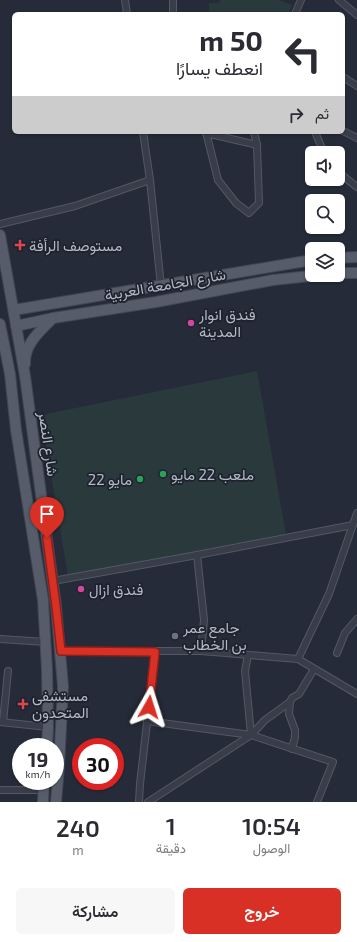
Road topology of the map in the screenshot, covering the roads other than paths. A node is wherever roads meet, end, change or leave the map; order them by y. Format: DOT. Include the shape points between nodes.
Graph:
graph roads {
  1 [pos="125,0"];
  2 [pos="173,0"];
  3 [pos="301,0"];
  4 [pos="339,0"];
  5 [pos="127,12"];
  6 [pos="173,12"];
  7 [pos="296,12"];
  8 [pos="357,15"];
  9 [pos="345,78"];
  10 [pos="357,86"];
  11 [pos="345,132"];
  12 [pos="143,134"];
  13 [pos="206,134"];
  14 [pos="210,134"];
  15 [pos="254,134"];
  16 [pos="316,134"];
  17 [pos="357,138"];
  18 [pos="257,145"];
  19 [pos="321,146"];
  20 [pos="345,178"];
  21 [pos="150,180"];
  22 [pos="357,187"];
  23 [pos="0,224"];
  24 [pos="0,235"];
  25 [pos="357,257"];
  26 [pos="345,258"];
  27 [pos="305,261"];
  28 [pos="345,273"];
  29 [pos="357,273"];
  30 [pos="305,277"];
  31 [pos="161,286"];
  32 [pos="12,299"];
  33 [pos="52,304"];
  34 [pos="14,310"];
  35 [pos="53,318"];
  36 [pos="0,324"];
  37 [pos="16,326"];
  38 [pos="0,363"];
  39 [pos="10,374"];
  40 [pos="25,376"];
  41 [pos="31,417"];
  42 [pos="15,420"];
  43 [pos="33,437"];
  44 [pos="18,439"];
  45 [pos="357,514"];
  46 [pos="353,525"];
  47 [pos="197,556"];
  48 [pos="53,581"];
  49 [pos="357,619"];
  50 [pos="0,639"];
  51 [pos="46,642"];
  52 [pos="61,651"];
  53 [pos="155,652"];
  54 [pos="201,652"];
  55 [pos="337,653"];
  56 [pos="248,655"];
  57 [pos="298,659"];
  58 [pos="314,669"];
  59 [pos="8,671"];
  60 [pos="357,694"];
  61 [pos="290,702"];
  62 [pos="147,721"];
  63 [pos="2,722"];
  64 [pos="48,727"];
  65 [pos="251,735"];
  66 [pos="47,738"];
  67 [pos="292,749"];
  68 [pos="12,789"];
  69 [pos="0,790"];
  70 [pos="44,790"];
  71 [pos="43,802"];
  72 [pos="56,802"];
  73 [pos="139,802"];
  74 [pos="148,802"];
  75 [pos="317,802"];
  1 -- 5 [label="street"];
  2 -- 6 [label="street"];
  3 -- 7 [label="street"];
  4 -- 8 [label="street"];
  9 -- 10 [label="street"];
  11 -- 17 [label="street"];
  12 -- 21 [label="street"];
  13 -- 18 [label="street" via="218,180 236,203 249,213 258,203"];
  14 -- 18 [label="street"];
  15 -- 18 [label="street"];
  16 -- 19 [label="street"];
  20 -- 22 [label="street"];
  21 -- 23 [label="street" via="75,206"];
  21 -- 31 [label="street"];
  24 -- 32 [label="main road, شارع النصر"];
  25 -- 26 [label="main road"];
  27 -- 31 [label="main road, شارع الجامعة العربية"];
  28 -- 29 [label="main road"];
  30 -- 35 [label="main road, شارع الجامعة العربية"];
  31 -- 33 [label="main road, شارع الجامعة العربية"];
  32 -- 33 [label="main road"];
  32 -- 34 [label="main road, شارع النصر"];
  33 -- 34 [label="main road, شارع الجامعة العربية"];
  34 -- 37 [label="main road, شارع النصر"];
  35 -- 37 [label="main road, شارع الجامعة العربية"];
  35 -- 40 [label="main road" via="34,337 30,345 24,359"];
  36 -- 39 [label="main road, شارع النصر"];
  37 -- 40 [label="main road, شارع النصر"];
  38 -- 39 [label="main road"];
  39 -- 42 [label="main road, شارع النصر"];
  40 -- 41 [label="main road, شارع النصر"];
  41 -- 42 [label="main road" via="22,421"];
  41 -- 43 [label="main road, شارع النصر"];
  42 -- 44 [label="main road, شارع النصر"];
  43 -- 44 [label="main road" via="25,434"];
  43 -- 48 [label="main road, شارع النصر"];
  44 -- 51 [label="main road, شارع النصر" via="43,600"];
  45 -- 46 [label="street"];
  46 -- 47 [label="street"];
  46 -- 57 [label="street" via="329,594"];
  47 -- 48 [label="street"];
  47 -- 54 [label="street" via="204,620"];
  48 -- 52 [label="main road, شارع النصر"];
  49 -- 55 [label="street" via="345,633"];
  50 -- 51 [label="street"];
  51 -- 64 [label="main road, شارع النصر"];
  52 -- 53 [label="street"];
  52 -- 72 [label="main road, شارع النصر" via="63,686"];
  53 -- 54 [label="street"];
  53 -- 62 [label="street"];
  54 -- 56 [label="street"];
  56 -- 57 [label="street"];
  56 -- 65 [label="street" via="245,671"];
  57 -- 58 [label="street"];
  58 -- 60 [label="street"];
  58 -- 61 [label="street" via="299,694"];
  59 -- 63 [label="street"];
  61 -- 65 [label="street" via="265,720"];
  61 -- 67 [label="street" via="289,714 295,730"];
  62 -- 65 [label="street"];
  62 -- 73 [label="street"];
  63 -- 64 [label="street"];
  64 -- 66 [label="main road, شارع النصر"];
  65 -- 67 [label="street"];
  65 -- 74 [label="street"];
  67 -- 75 [label="street" via="332,762"];
  68 -- 69 [label="street"];
  70 -- 71 [label="main road"];
}
